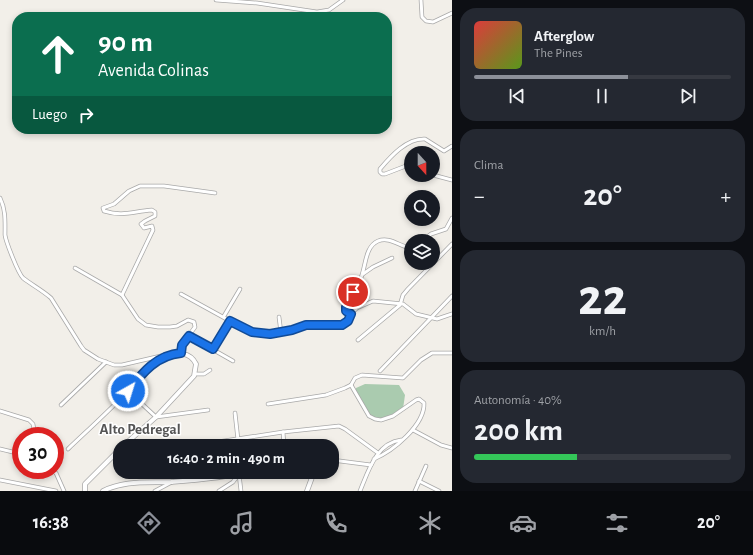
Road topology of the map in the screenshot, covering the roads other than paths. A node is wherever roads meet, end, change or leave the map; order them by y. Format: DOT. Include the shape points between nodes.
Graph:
graph roads {
  1 [pos="216,0"];
  2 [pos="280,0"];
  3 [pos="342,0"];
  4 [pos="420,0"];
  5 [pos="280,6"];
  6 [pos="452,13"];
  7 [pos="435,146"];
  8 [pos="452,146"];
  9 [pos="440,150"];
  10 [pos="404,167"];
  11 [pos="440,177"];
  12 [pos="452,180"];
  13 [pos="215,193"];
  14 [pos="0,198"];
  15 [pos="452,218"];
  16 [pos="431,234"];
  17 [pos="452,244"];
  18 [pos="404,246"];
  19 [pos="392,258"];
  20 [pos="75,268"];
  21 [pos="362,275"];
  22 [pos="240,289"];
  23 [pos="182,294"];
  24 [pos="122,295"];
  25 [pos="452,296"];
  26 [pos="400,305"];
  27 [pos="351,314"];
  28 [pos="452,314"];
  29 [pos="224,316"];
  30 [pos="279,317"];
  31 [pos="432,317"];
  32 [pos="230,321"];
  33 [pos="281,333"];
  34 [pos="189,336"];
  35 [pos="358,340"];
  36 [pos="213,349"];
  37 [pos="181,353"];
  38 [pos="452,353"];
  39 [pos="168,354"];
  40 [pos="234,361"];
  41 [pos="106,362"];
  42 [pos="210,370"];
  43 [pos="380,371"];
  44 [pos="195,374"];
  45 [pos="351,385"];
  46 [pos="128,391"];
  47 [pos="61,404"];
  48 [pos="268,404"];
  49 [pos="208,410"];
  50 [pos="0,411"];
  51 [pos="235,413"];
  52 [pos="156,417"];
  53 [pos="34,427"];
  54 [pos="413,430"];
  55 [pos="283,432"];
  56 [pos="131,439"];
  57 [pos="238,439"];
  58 [pos="244,439"];
  59 [pos="284,439"];
  60 [pos="401,440"];
  61 [pos="452,448"];
  62 [pos="0,449"];
  63 [pos="68,449"];
  64 [pos="12,452"];
  65 [pos="378,453"];
  66 [pos="113,458"];
  67 [pos="374,459"];
  68 [pos="339,461"];
  69 [pos="371,465"];
  70 [pos="426,466"];
  71 [pos="59,479"];
  72 [pos="200,479"];
  73 [pos="235,479"];
  74 [pos="240,479"];
  75 [pos="311,479"];
  76 [pos="0,480"];
  77 [pos="419,481"];
  78 [pos="171,482"];
  79 [pos="56,491"];
  80 [pos="64,491"];
  81 [pos="85,491"];
  82 [pos="103,491"];
  83 [pos="155,491"];
  84 [pos="219,491"];
  85 [pos="241,491"];
  86 [pos="307,491"];
  87 [pos="360,491"];
  88 [pos="415,491"];
  89 [pos="439,491"];
  1 -- 5 [label="street"];
  2 -- 5 [label="street"];
  3 -- 5 [label="street" via="334,7 317,12"];
  4 -- 6 [label="street" via="422,16 426,21 433,22"];
  7 -- 10 [label="street" via="425,139 415,140 398,148 380,172 385,174"];
  8 -- 9 [label="street" via="447,150"];
  11 -- 12 [label="street"];
  13 -- 24 [label="street" via="164,186 140,186 129,191 114,204 103,208 104,211 123,215 152,210 155,216 142,224 144,228 152,226 153,230"];
  14 -- 41 [label="street" via="5,214 5,236 22,277 51,298 84,350"];
  15 -- 16 [label="street" via="446,229"];
  17 -- 26 [label="street" via="408,289"];
  18 -- 21 [label="street" via="379,240 372,247"];
  19 -- 21 [label="street"];
  20 -- 24 [label="street"];
  21 -- 27 [label="street" via="346,307 346,311"];
  22 -- 29 [label="street"];
  23 -- 29 [label="street"];
  24 -- 34 [label="street" via="138,319 146,325 158,328 177,326 188,320 194,322"];
  25 -- 31 [label="street"];
  26 -- 27 [label="street" via="373,301 356,308"];
  26 -- 31 [label="street" via="403,304 416,314"];
  26 -- 35 [label="street"];
  27 -- 33 [label="street" via="348,321 342,325 306,325"];
  28 -- 31 [label="street" via="437,319"];
  29 -- 32 [label="street"];
  30 -- 33 [label="street"];
  31 -- 43 [label="street"];
  32 -- 33 [label="street" via="256,333"];
  32 -- 36 [label="street"];
  34 -- 36 [label="street"];
  34 -- 37 [label="street" via="182,345"];
  36 -- 40 [label="street"];
  37 -- 39 [label="street"];
  37 -- 44 [label="street" via="194,360"];
  38 -- 45 [label="street" via="432,353 403,378 362,375"];
  39 -- 41 [label="street" via="118,366"];
  39 -- 46 [label="street" via="142,374"];
  41 -- 47 [label="street"];
  42 -- 44 [label="street" via="204,374"];
  44 -- 52 [label="street"];
  45 -- 48 [label="street" via="326,395"];
  45 -- 54 [label="street" via="369,416 375,419 387,419 414,401 423,401 424,409"];
  46 -- 52 [label="street"];
  46 -- 63 [label="street"];
  49 -- 52 [label="street"];
  50 -- 53 [label="street" via="29,420"];
  51 -- 57 [label="street"];
  52 -- 56 [label="street"];
  54 -- 60 [label="street"];
  54 -- 61 [label="street"];
  55 -- 58 [label="street"];
  55 -- 59 [label="street"];
  55 -- 65 [label="street" via="339,426"];
  60 -- 65 [label="street"];
  60 -- 67 [label="street" via="390,451"];
  62 -- 64 [label="street"];
  65 -- 67 [label="street"];
  66 -- 81 [label="street" via="85,484"];
  67 -- 69 [label="street"];
  68 -- 69 [label="street"];
  69 -- 87 [label="street"];
  70 -- 77 [label="street"];
  71 -- 80 [label="street"];
  72 -- 78 [label="street"];
  73 -- 84 [label="street"];
  74 -- 85 [label="street"];
  75 -- 86 [label="street"];
  76 -- 79 [label="street"];
  77 -- 88 [label="street"];
  77 -- 89 [label="street"];
  78 -- 82 [label="street" via="123,484"];
  78 -- 83 [label="street"];
}
